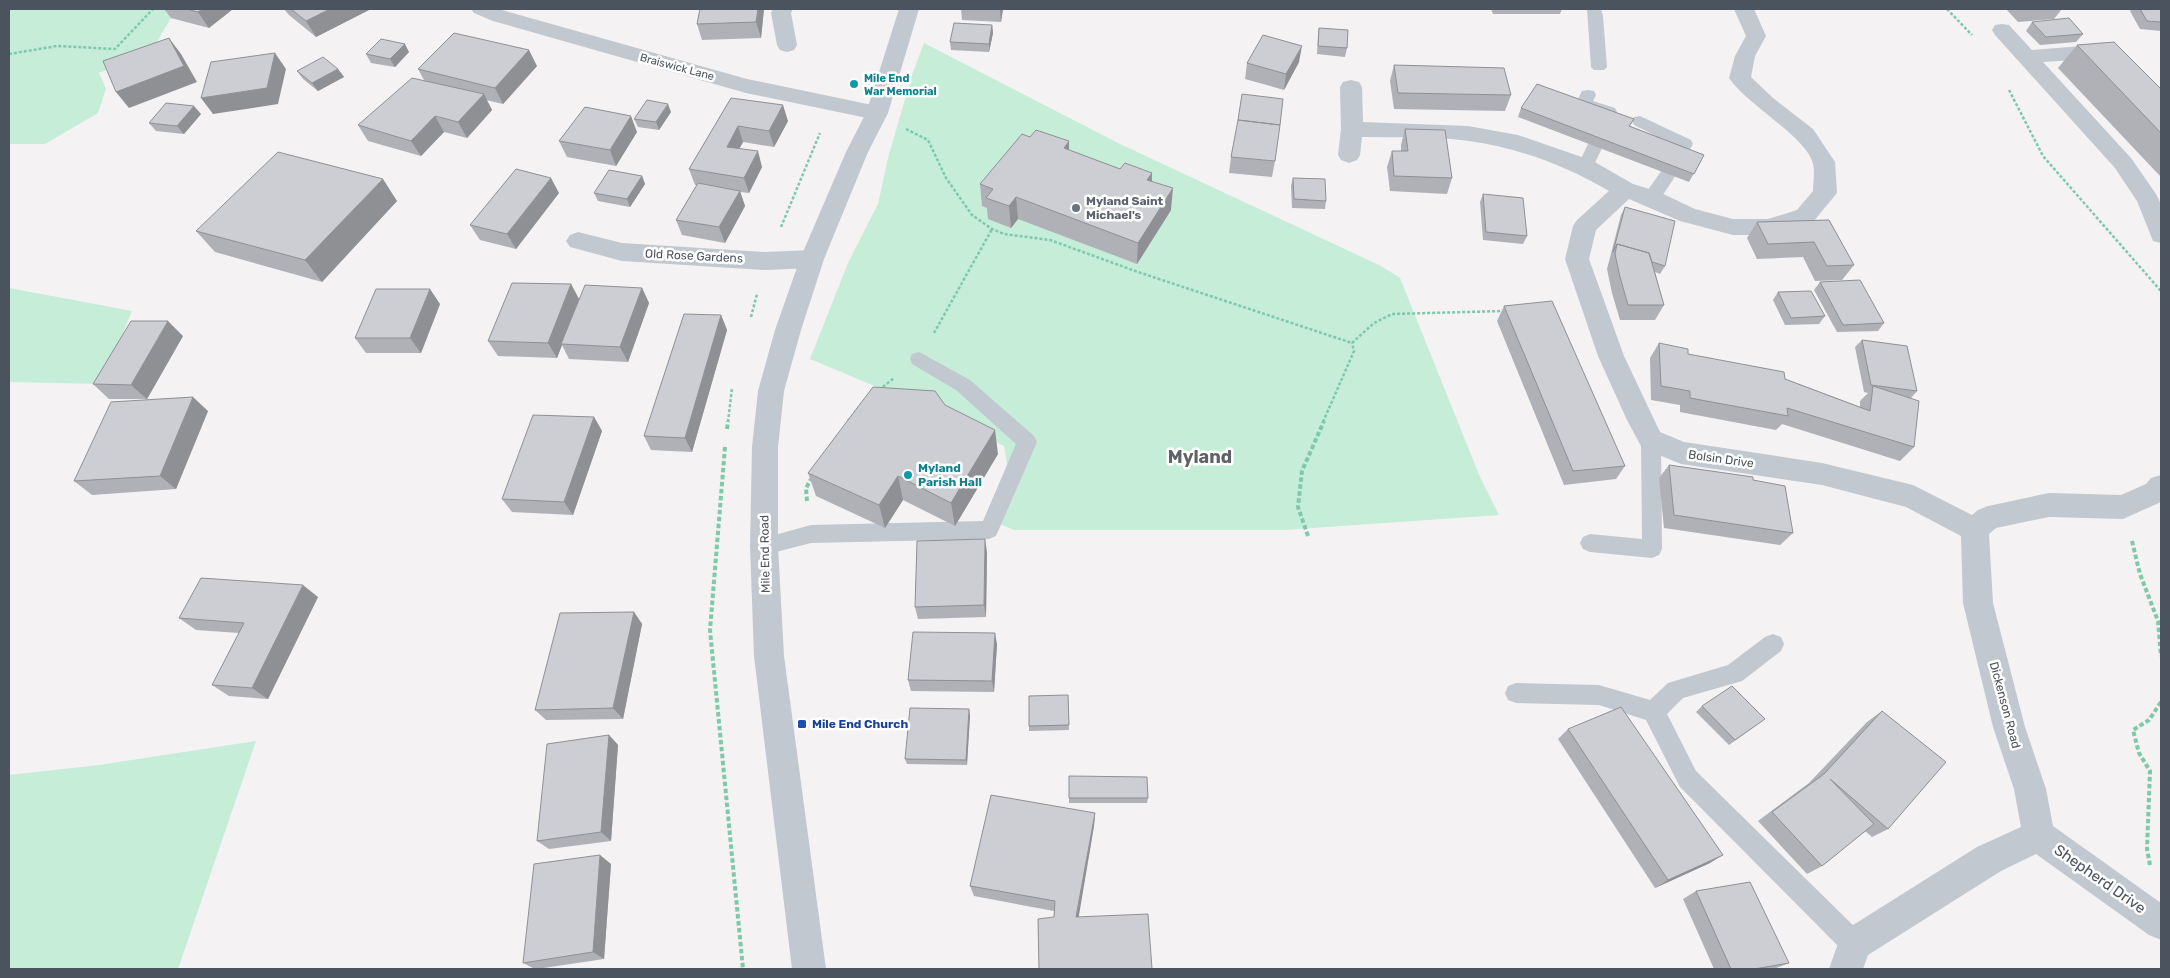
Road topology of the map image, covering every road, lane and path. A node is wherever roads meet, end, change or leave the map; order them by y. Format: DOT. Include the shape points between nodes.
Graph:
graph roads {
  1 [pos="153,9"];
  2 [pos="482,9"];
  3 [pos="783,9"];
  4 [pos="909,9"];
  5 [pos="1594,9"];
  6 [pos="1744,9"];
  7 [pos="1947,9"];
  8 [pos="2002,30"];
  9 [pos="1977,41"];
  10 [pos="787,45"];
  11 [pos="2106,51"];
  12 [pos="9,54"];
  13 [pos="2026,57"];
  14 [pos="1599,67"];
  15 [pos="2006,85"];
  16 [pos="1350,87"];
  17 [pos="1588,95"];
  18 [pos="877,113"];
  19 [pos="1608,120"];
  20 [pos="1640,122"];
  21 [pos="1352,129"];
  22 [pos="1594,146"];
  23 [pos="1349,156"];
  24 [pos="1678,156"];
  25 [pos="1586,167"];
  26 [pos="1668,174"];
  27 [pos="1625,190"];
  28 [pos="1651,198"];
  29 [pos="992,229"];
  30 [pos="2161,235"];
  31 [pos="578,241"];
  32 [pos="812,259"];
  33 [pos="2161,292"];
  34 [pos="1508,311"];
  35 [pos="1352,343"];
  36 [pos="919,359"];
  37 [pos="872,395"];
  38 [pos="865,401"];
  39 [pos="846,423"];
  40 [pos="1651,440"];
  41 [pos="816,472"];
  42 [pos="2159,492"];
  43 [pos="2123,507"];
  44 [pos="1975,530"];
  45 [pos="811,534"];
  46 [pos="1308,536"];
  47 [pos="1590,543"];
  48 [pos="764,546"];
  49 [pos="1773,644"];
  50 [pos="2161,656"];
  51 [pos="1516,693"];
  52 [pos="2161,702"];
  53 [pos="1654,712"];
  54 [pos="2039,836"];
  55 [pos="2152,875"];
  56 [pos="2161,923"];
  57 [pos="1850,957"];
  58 [pos="809,969"];
  1 -- 12 [label="path" via="115,49 56,46"];
  2 -- 18 [label="street, Braiswick Lane" via="500,17 746,86"];
  3 -- 10 [label="street"];
  4 -- 18 [label="street, Mile End Road"];
  5 -- 14 [label="lane"];
  6 -- 28 [label="street" via="1756,36 1745,56 1740,78 1765,103 1805,134 1824,162 1825,194 1805,216 1768,227 1733,227 1688,215"];
  7 -- 9 [label="path"];
  8 -- 13 [label="street"];
  11 -- 13 [label="street"];
  13 -- 30 [label="street" via="2123,163 2148,200"];
  15 -- 33 [label="path" via="2044,156"];
  16 -- 21 [label="street"];
  17 -- 19 [label="lane" via="1584,103 1610,112"];
  18 -- 29 [label="path" via="928,140 946,178 972,215"];
  18 -- 32 [label="street, Mile End Road" via="856,152"];
  20 -- 24 [label="lane" via="1685,144"];
  21 -- 23 [label="street"];
  21 -- 25 [label="street" via="1468,133 1518,143"];
  22 -- 25 [label="lane"];
  25 -- 27 [label="street"];
  26 -- 28 [label="lane"];
  27 -- 28 [label="street"];
  27 -- 40 [label="street" via="1585,226 1577,259 1611,356"];
  29 -- 35 [label="path" via="1004,234 1050,240"];
  29 -- 36 [label="path"];
  31 -- 32 [label="street, Old Rose Gardens" via="622,252 766,260"];
  32 -- 48 [label="street, Mile End Road" via="771,392 765,447"];
  34 -- 35 [label="path" via="1392,314 1374,323"];
  35 -- 46 [label="path" via="1354,351 1302,471 1298,507"];
  36 -- 37 [label="path"];
  36 -- 45 [label="lane" via="963,385 1027,442 990,530"];
  38 -- 39 [label="path"];
  40 -- 44 [label="street, Bolsin Drive" via="1681,453 1822,474 1913,497"];
  40 -- 47 [label="lane" via="1652,549"];
  41 -- 45 [label="path" via="806,488"];
  42 -- 43 [label="street"];
  43 -- 44 [label="street" via="2049,505 1988,518"];
  43 -- 50 [label="path" via="2140,574 2158,622"];
  44 -- 54 [label="street, Dickenson Road" via="1978,602 2009,728 2030,789"];
  45 -- 48 [label="lane"];
  48 -- 58 [label="street, Mile End Road" via="769,656"];
  49 -- 53 [label="lane" via="1734,674 1676,690"];
  51 -- 53 [label="lane" via="1599,695"];
  52 -- 55 [label="path" via="2149,720 2133,730 2139,752 2150,771 2147,848"];
  53 -- 57 [label="lane" via="1688,779"];
  54 -- 56 [label="street, Shepherd Drive"];
  54 -- 57 [label="street" via="1989,859"];
}
